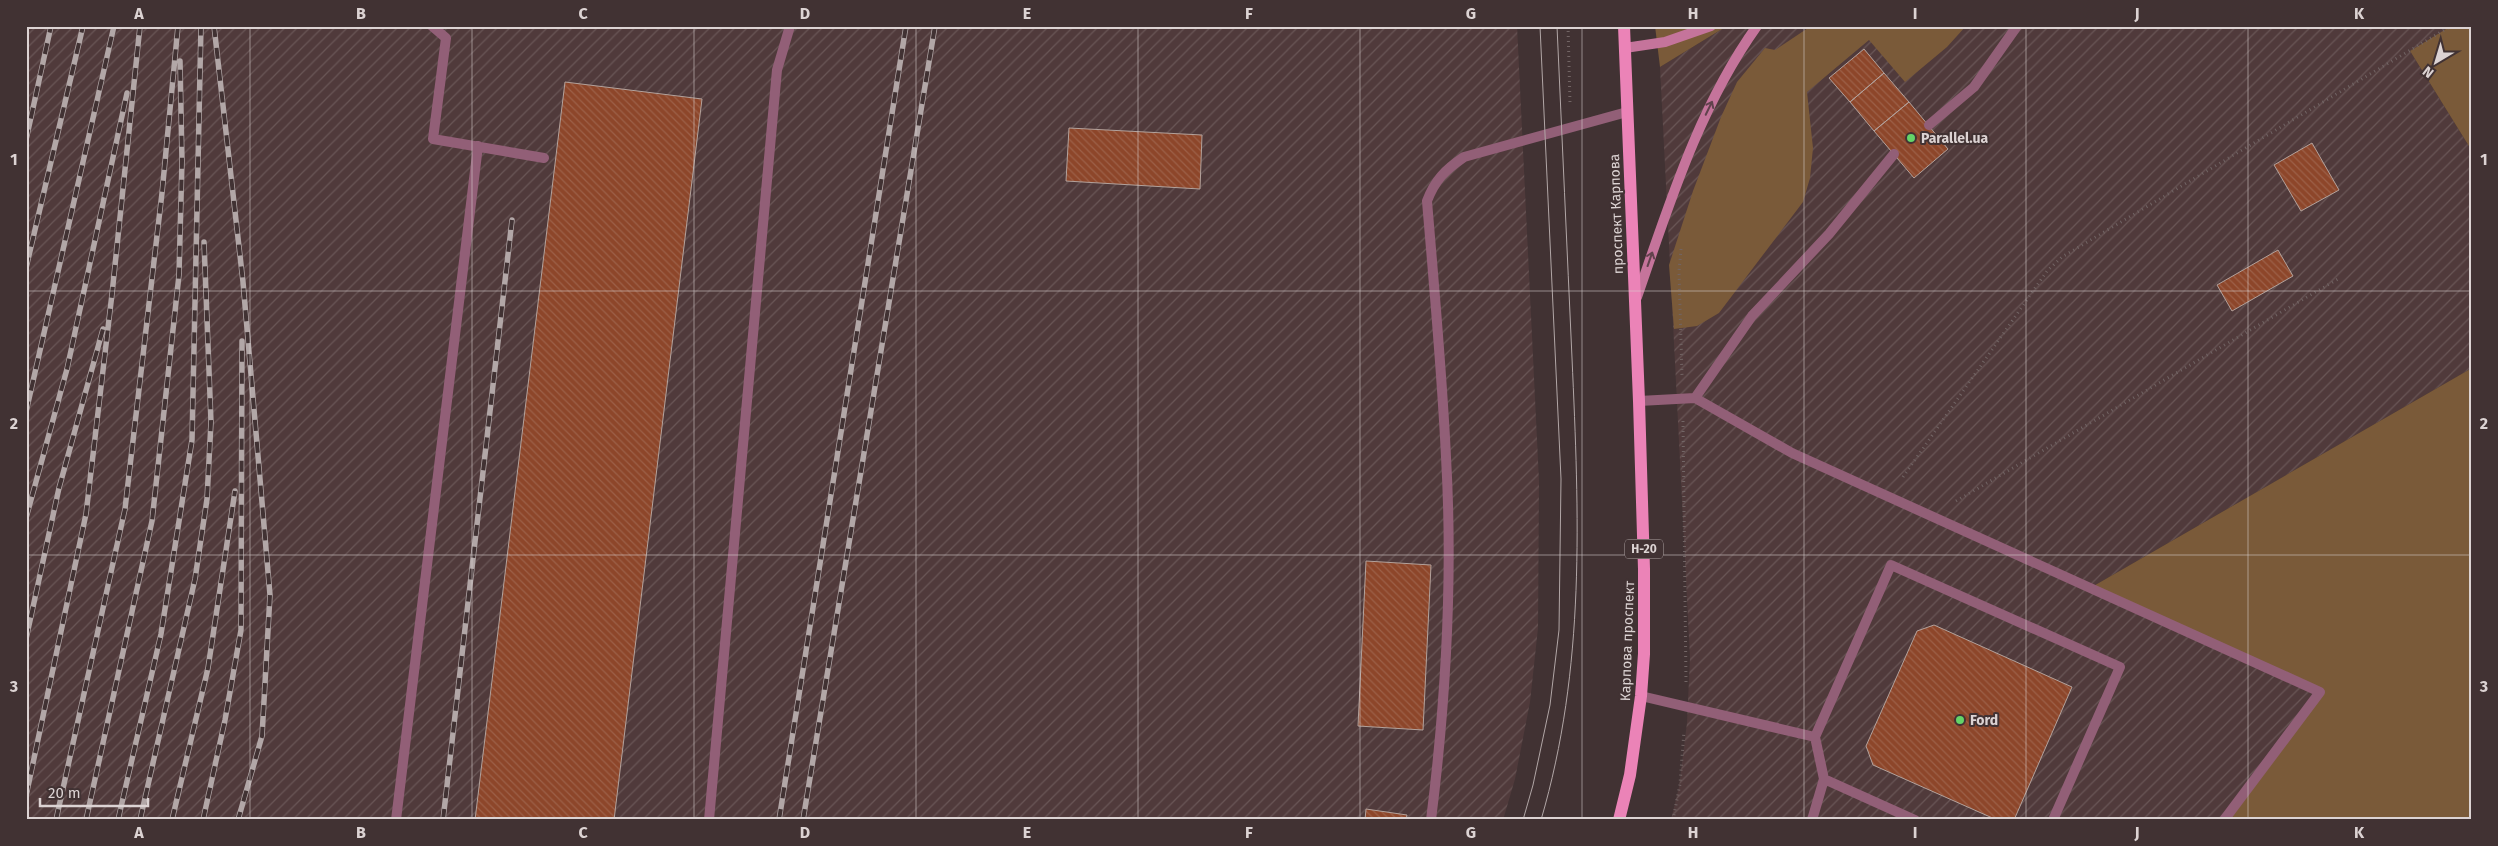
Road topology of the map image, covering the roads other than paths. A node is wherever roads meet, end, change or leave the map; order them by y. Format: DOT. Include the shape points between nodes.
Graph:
graph roads {
  1 [pos="432,26"];
  2 [pos="790,26"];
  3 [pos="1624,26"];
  4 [pos="1711,26"];
  5 [pos="1757,26"];
  6 [pos="2017,26"];
  7 [pos="1625,48"];
  8 [pos="1627,112"];
  9 [pos="1929,125"];
  10 [pos="478,146"];
  11 [pos="1894,154"];
  12 [pos="544,158"];
  13 [pos="1634,305"];
  14 [pos="1695,398"];
  15 [pos="1639,401"];
  16 [pos="1641,696"];
  17 [pos="1815,737"];
  18 [pos="1824,779"];
  19 [pos="396,820"];
  20 [pos="709,820"];
  21 [pos="1431,820"];
  22 [pos="1619,820"];
  23 [pos="1812,820"];
  24 [pos="1916,820"];
  25 [pos="2053,820"];
  26 [pos="2224,820"];
  1 -- 10 [label="lane" via="446,38 433,139"];
  2 -- 20 [label="lane" via="777,70"];
  3 -- 7 [label="main road, проспект Карпова"];
  4 -- 7 [label="main road" via="1665,42"];
  13 -- 5 [label="main road, one-way" via="1681,174 1709,109"];
  6 -- 9 [label="lane" via="1974,87"];
  7 -- 8 [label="main road, проспект Карпова"];
  8 -- 13 [label="main road, проспект Карпова"];
  8 -- 21 [label="lane" via="1464,157 1434,183 1427,201 1446,458 1449,555 1441,742"];
  10 -- 12 [label="lane"];
  10 -- 19 [label="lane"];
  11 -- 14 [label="lane" via="1829,234 1752,316"];
  13 -- 15 [label="main road, проспект Карпова"];
  14 -- 15 [label="lane"];
  14 -- 26 [label="lane" via="1792,453 2320,692"];
  15 -- 16 [label="main road, Карпова проспект / Н-20" via="1644,569"];
  16 -- 17 [label="lane"];
  16 -- 22 [label="main road, Карпова проспект / Н-20" via="1630,775"];
  17 -- 18 [label="lane"];
  17 -- 25 [label="lane" via="1891,565 2120,667"];
  18 -- 23 [label="lane"];
  18 -- 24 [label="lane"];
}
